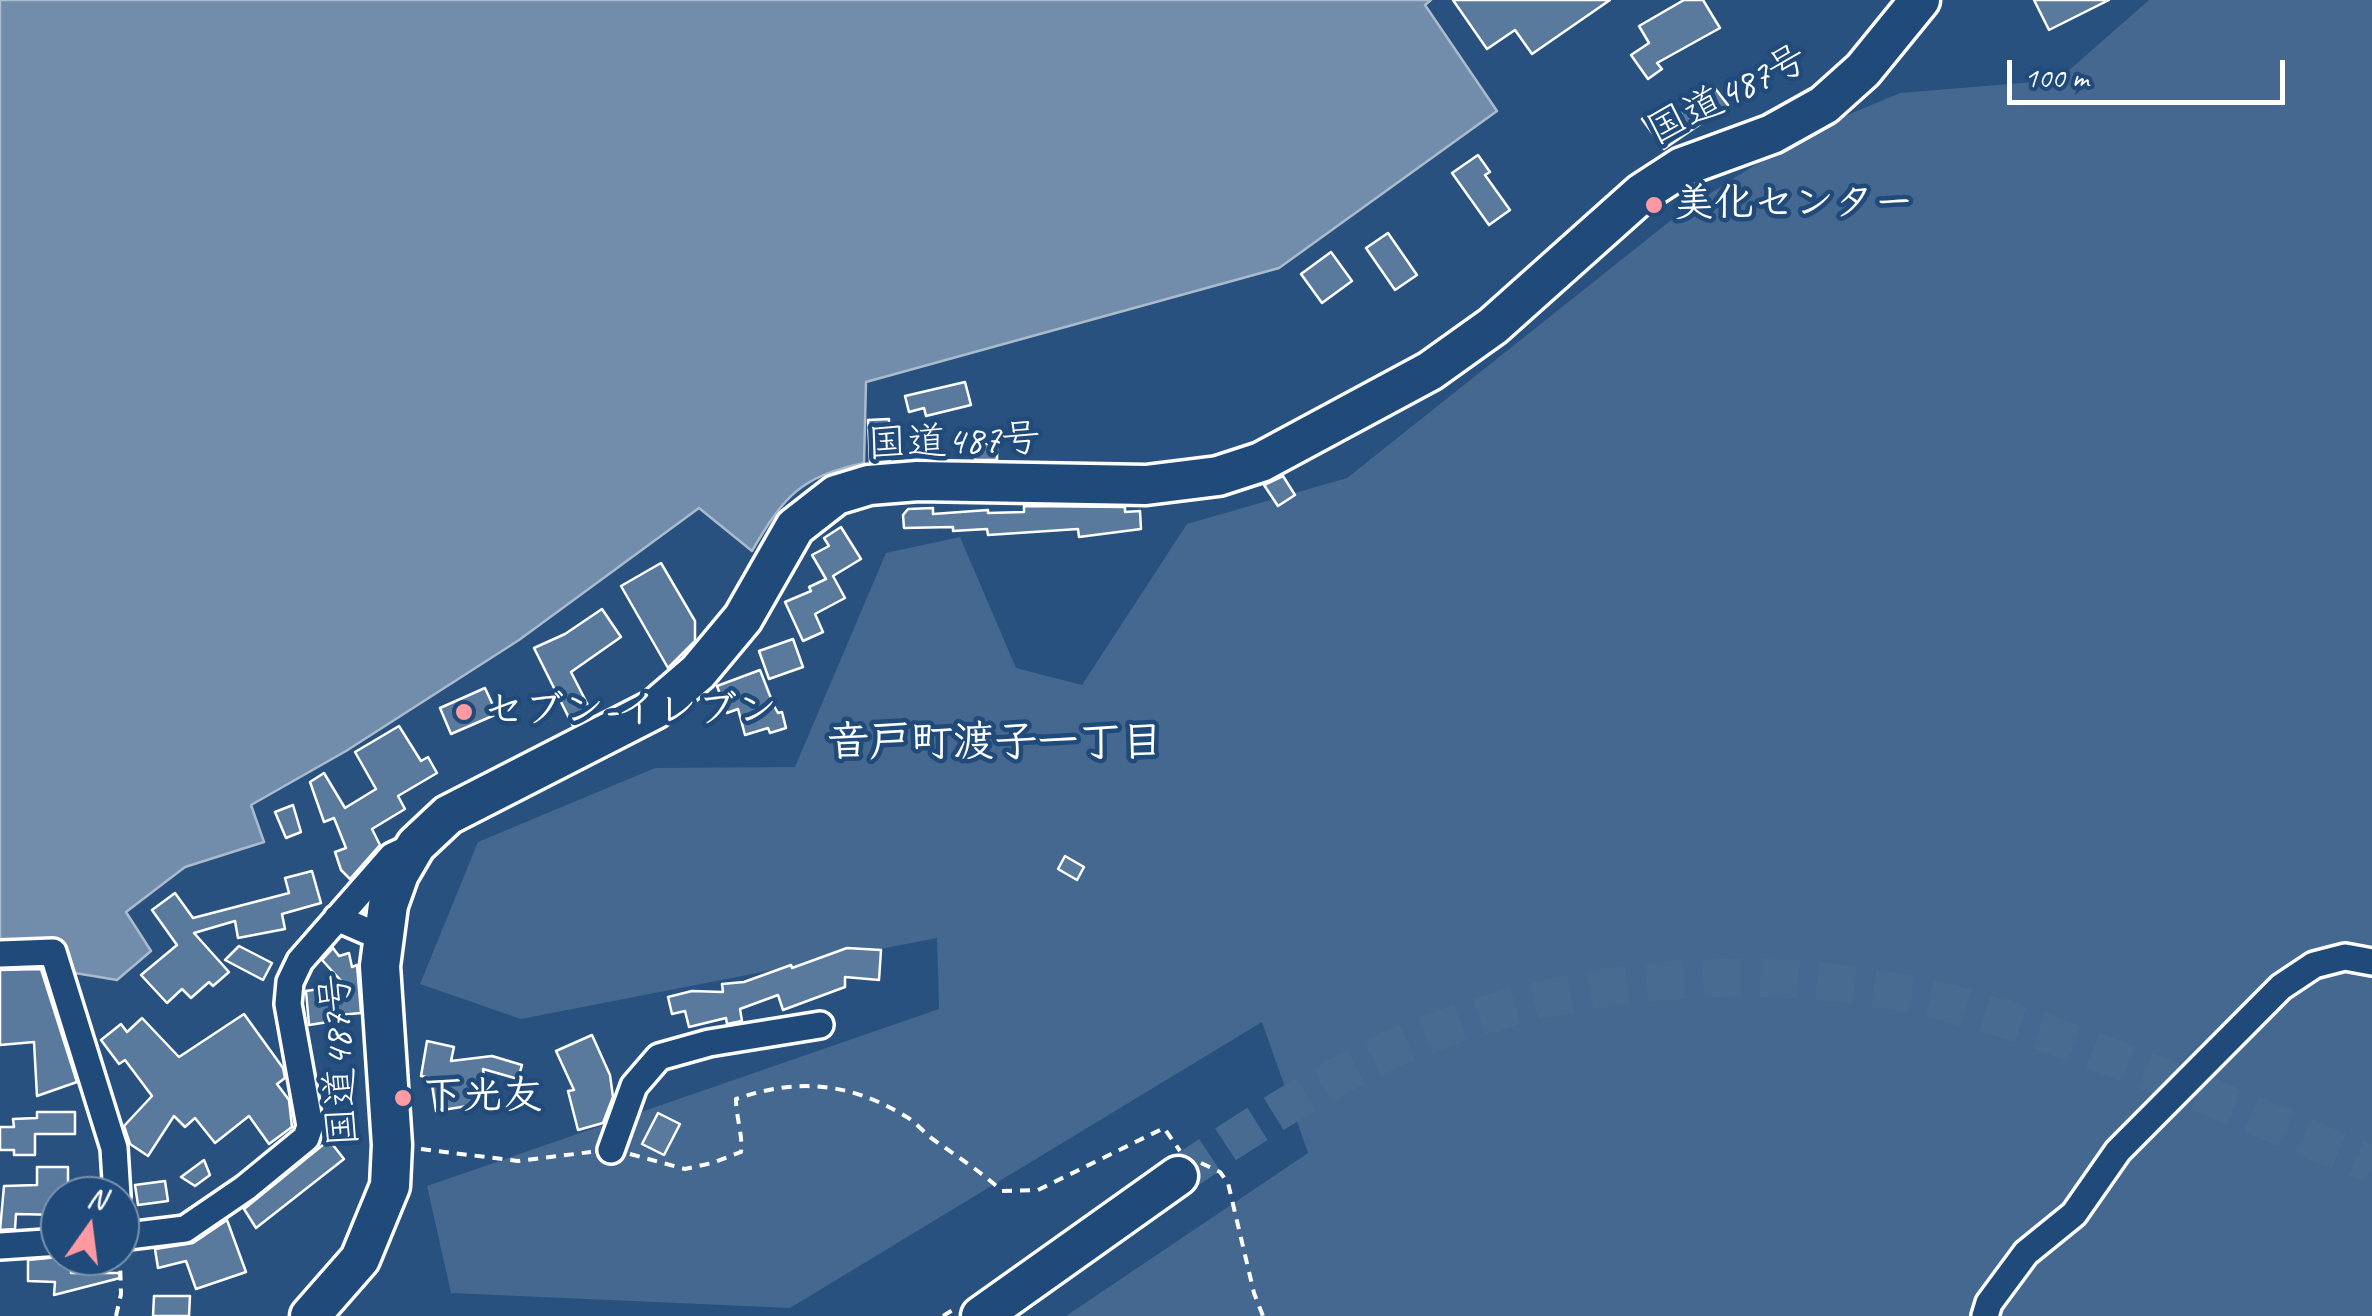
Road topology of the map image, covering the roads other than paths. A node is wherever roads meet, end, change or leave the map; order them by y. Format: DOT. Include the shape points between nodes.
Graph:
graph roads {
  1 [pos="1920,0"];
  2 [pos="416,845"];
  3 [pos="338,918"];
  4 [pos="383,938"];
  5 [pos="0,954"];
  6 [pos="2372,962"];
  7 [pos="820,1025"];
  8 [pos="611,1150"];
  9 [pos="1185,1163"];
  10 [pos="116,1176"];
  11 [pos="140,1235"];
  12 [pos="40,1243"];
  13 [pos="0,1246"];
  14 [pos="310,1316"];
  15 [pos="981,1316"];
  16 [pos="1985,1316"];
  1 -- 2 [label="highway, 国道487号" via="1824,106 1682,168 1642,193 1493,326 1430,371 1261,462 1218,476 1146,485 918,481 836,495 795,527 743,618 698,672 655,708 448,815"];
  2 -- 3 [label="street" via="392,856"];
  2 -- 4 [label="highway, 国道487号" via="388,905"];
  3 -- 4 [label="street"];
  3 -- 11 [label="street" via="290,982 288,1004 310,1126 306,1138 185,1229"];
  4 -- 14 [label="highway, 国道487号" via="390,1186 360,1260"];
  5 -- 10 [label="street" via="52,952 114,1148"];
  6 -- 16 [label="street" via="2345,957 2314,965 2281,987 2118,1151 2074,1214 2026,1253"];
  7 -- 8 [label="street" via="659,1057 634,1086"];
  9 -- 15 [label="highway"];
  12 -- 13 [label="street"];
}
